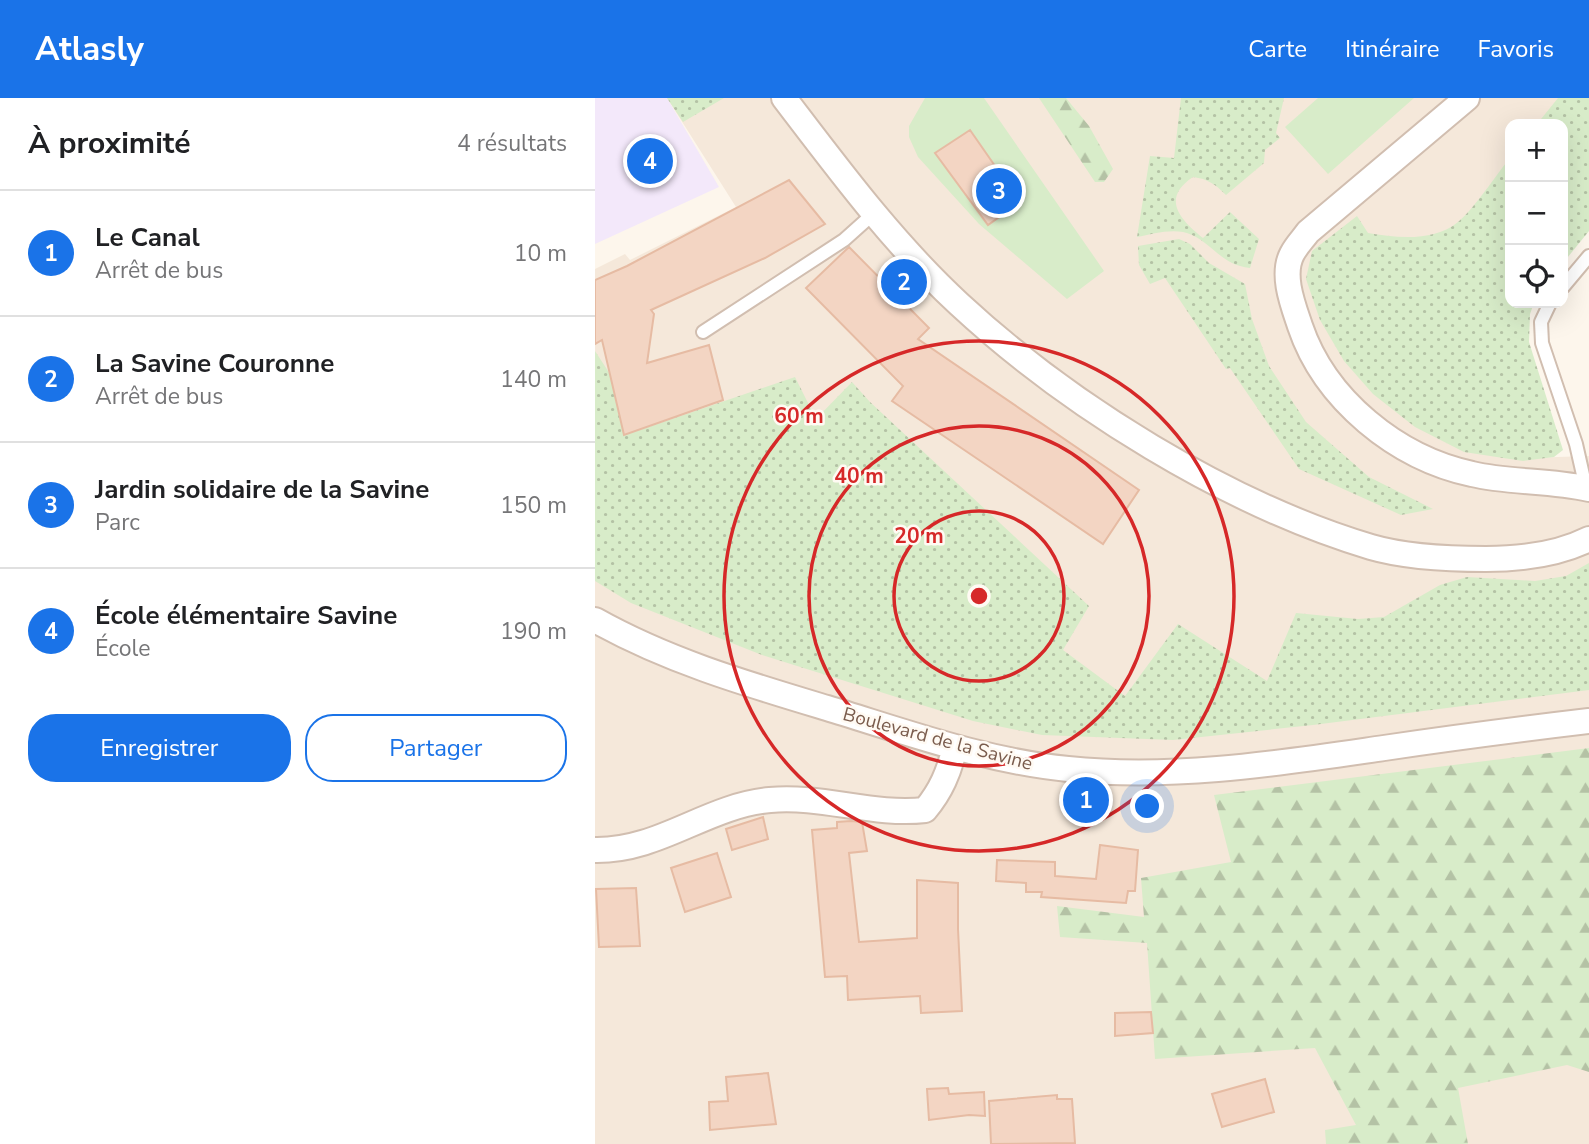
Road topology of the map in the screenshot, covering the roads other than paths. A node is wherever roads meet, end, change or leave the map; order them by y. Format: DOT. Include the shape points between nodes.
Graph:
graph roads {
  1 [pos="784,98"];
  2 [pos="1467,98"];
  3 [pos="873,214"];
  4 [pos="1589,256"];
  5 [pos="1568,281"];
  6 [pos="1548,308"];
  7 [pos="703,332"];
  8 [pos="1587,489"];
  9 [pos="1589,539"];
  10 [pos="595,620"];
  11 [pos="1589,721"];
  12 [pos="955,747"];
  13 [pos="595,850"];
  1 -- 3 [label="street"];
  2 -- 8 [label="street" via="1308,232 1291,255 1288,280 1293,306 1306,344 1328,380 1388,438 1429,461 1472,474"];
  3 -- 7 [label="lane" via="844,240"];
  3 -- 9 [label="street" via="959,305 1054,382 1179,464 1288,516 1373,548 1449,559 1520,559"];
  4 -- 5 [label="lane"];
  6 -- 8 [label="lane" via="1541,322 1542,343"];
  10 -- 12 [label="street, Boulevard de la Savine" via="727,679"];
  11 -- 12 [label="street, Boulevard de la Savine" via="1255,767 1153,772 1058,768"];
  12 -- 13 [label="street" via="948,775 925,810 771,800 728,808 644,844"];
}
